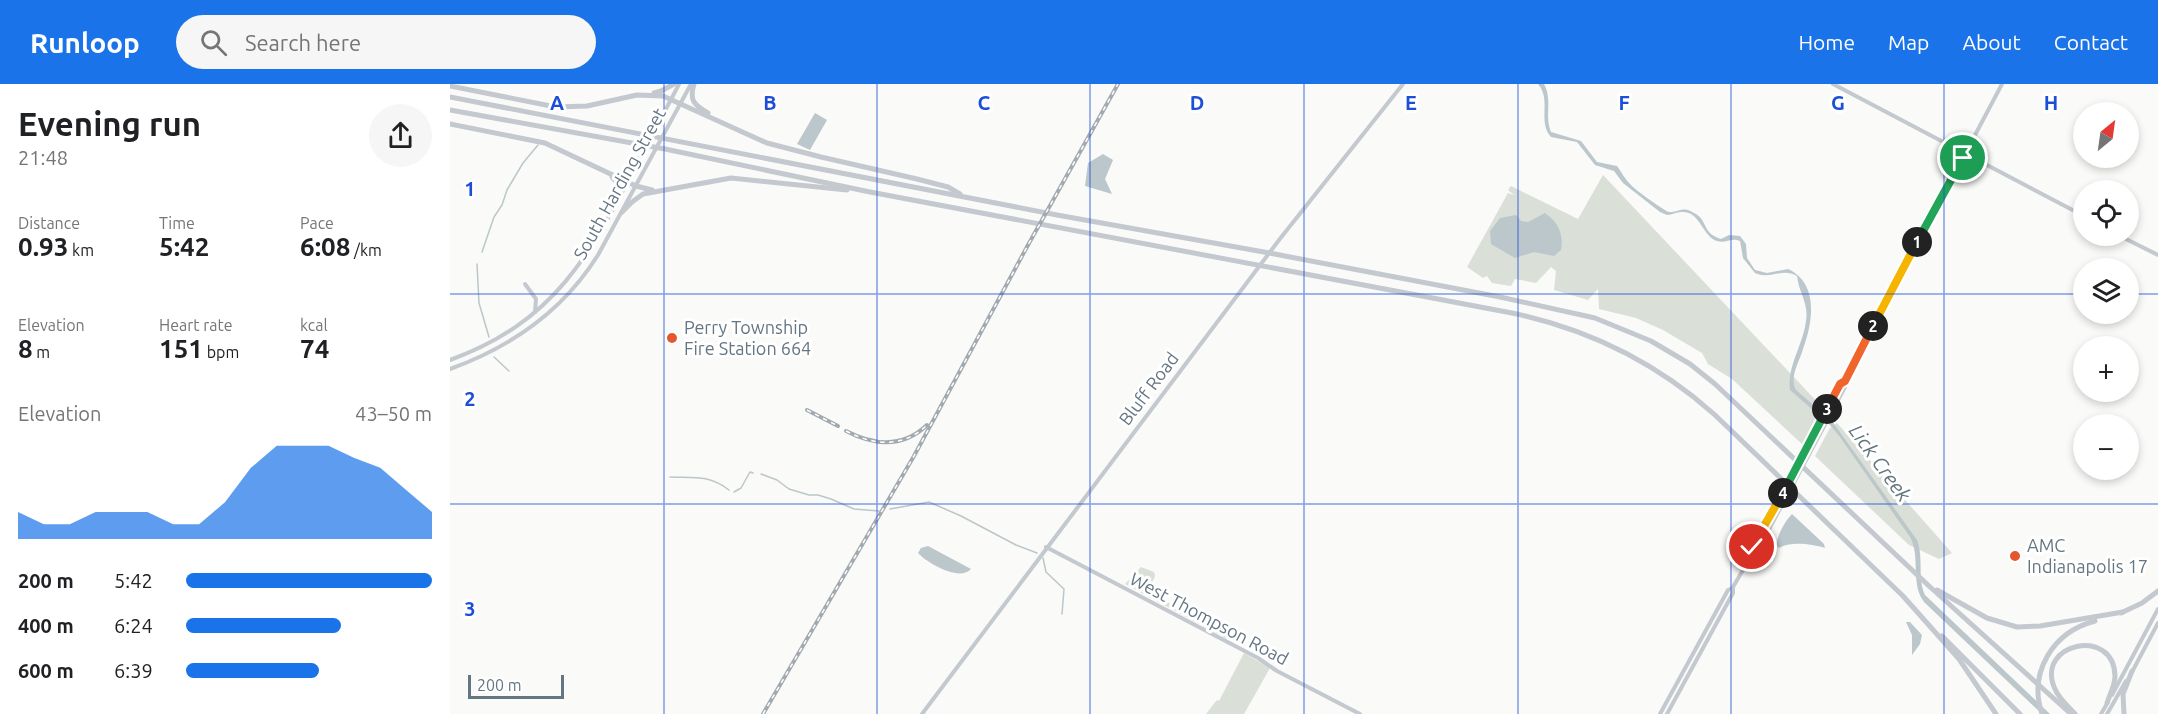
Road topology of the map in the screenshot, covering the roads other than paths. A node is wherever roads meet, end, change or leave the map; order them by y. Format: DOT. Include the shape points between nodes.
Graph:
graph roads {
  1 [pos="674,84"];
  2 [pos="679,84"];
  3 [pos="692,84"];
  4 [pos="1403,84"];
  5 [pos="1833,84"];
  6 [pos="2002,84"];
  7 [pos="450,86"];
  8 [pos="645,94"];
  9 [pos="450,96"];
  10 [pos="671,99"];
  11 [pos="680,103"];
  12 [pos="450,110"];
  13 [pos="450,124"];
  14 [pos="730,126"];
  15 [pos="1965,153"];
  16 [pos="609,174"];
  17 [pos="627,182"];
  18 [pos="636,186"];
  19 [pos="660,191"];
  20 [pos="870,192"];
  21 [pos="964,196"];
  22 [pos="618,200"];
  23 [pos="2073,210"];
  24 [pos="622,212"];
  25 [pos="2139,246"];
  26 [pos="2158,255"];
  27 [pos="525,284"];
  28 [pos="535,312"];
  29 [pos="450,360"];
  30 [pos="450,369"];
  31 [pos="1845,381"];
  32 [pos="1046,547"];
  33 [pos="1753,553"];
  34 [pos="1929,586"];
  35 [pos="1733,587"];
  36 [pos="2158,591"];
  37 [pos="1913,608"];
  38 [pos="2158,609"];
  39 [pos="2123,612"];
  40 [pos="2158,623"];
  41 [pos="2132,671"];
  42 [pos="2107,702"];
  43 [pos="2068,712"];
  44 [pos="922,714"];
  45 [pos="1360,714"];
  46 [pos="1660,714"];
  47 [pos="1667,714"];
  48 [pos="1996,714"];
  49 [pos="2020,714"];
  50 [pos="2042,714"];
  51 [pos="2075,714"];
  52 [pos="2101,714"];
  53 [pos="2107,714"];
  54 [pos="2124,714"];
  1 -- 8 [label="highway" via="661,92"];
  2 -- 10 [label="main road, South Harding Street"];
  3 -- 11 [label="main road, South Harding Street"];
  3 -- 14 [label="highway" via="694,104"];
  4 -- 32 [label="main road, Bluff Road"];
  5 -- 15 [label="main road"];
  6 -- 15 [label="main road"];
  7 -- 8 [label="highway" via="555,107 587,106"];
  8 -- 10 [label="highway"];
  9 -- 21 [label="highway"];
  10 -- 11 [label="highway"];
  10 -- 17 [label="main road, South Harding Street"];
  11 -- 14 [label="highway"];
  11 -- 18 [label="main road, South Harding Street"];
  12 -- 20 [label="highway"];
  13 -- 16 [label="highway" via="545,142"];
  14 -- 21 [label="highway" via="785,149 948,187"];
  15 -- 23 [label="main road"];
  15 -- 31 [label="main road"];
  16 -- 17 [label="highway"];
  16 -- 22 [label="highway" via="620,186"];
  17 -- 18 [label="highway"];
  17 -- 22 [label="main road, South Harding Street"];
  18 -- 19 [label="highway"];
  18 -- 24 [label="main road, South Harding Street"];
  19 -- 20 [label="highway" via="738,178"];
  19 -- 24 [label="highway" via="638,197"];
  20 -- 37 [label="highway" via="1527,316 1603,342 1646,363 1715,415"];
  21 -- 34 [label="highway" via="1563,310 1630,331 1690,364 1724,392"];
  22 -- 28 [label="main road, South Harding Street" via="580,264"];
  24 -- 30 [label="main road, South Harding Street" via="591,267 560,303 521,335"];
  25 -- 26 [label="main road"];
  27 -- 28 [label="main road" via="536,299"];
  28 -- 29 [label="main road, South Harding Street" via="497,339"];
  31 -- 33 [label="main road" via="1823,431"];
  31 -- 33 [label="main road" via="1752,547"];
  32 -- 44 [label="main road, Bluff Road"];
  32 -- 45 [label="main road, West Thompson Road"];
  33 -- 35 [label="main road"];
  34 -- 39 [label="highway" via="1982,616 2017,627"];
  34 -- 43 [label="highway"];
  35 -- 46 [label="main road"];
  35 -- 47 [label="main road"];
  36 -- 39 [label="highway"];
  37 -- 48 [label="highway" via="1959,659"];
  37 -- 49 [label="highway"];
  38 -- 42 [label="main road"];
  39 -- 50 [label="highway" via="2084,624 2052,648 2041,670 2038,693"];
  40 -- 41 [label="main road"];
  41 -- 53 [label="main road"];
  41 -- 54 [label="highway" via="2123,694"];
  42 -- 51 [label="highway" via="2115,675 2110,660 2092,646 2072,647 2058,658 2052,676 2056,691"];
  42 -- 52 [label="main road"];
}
